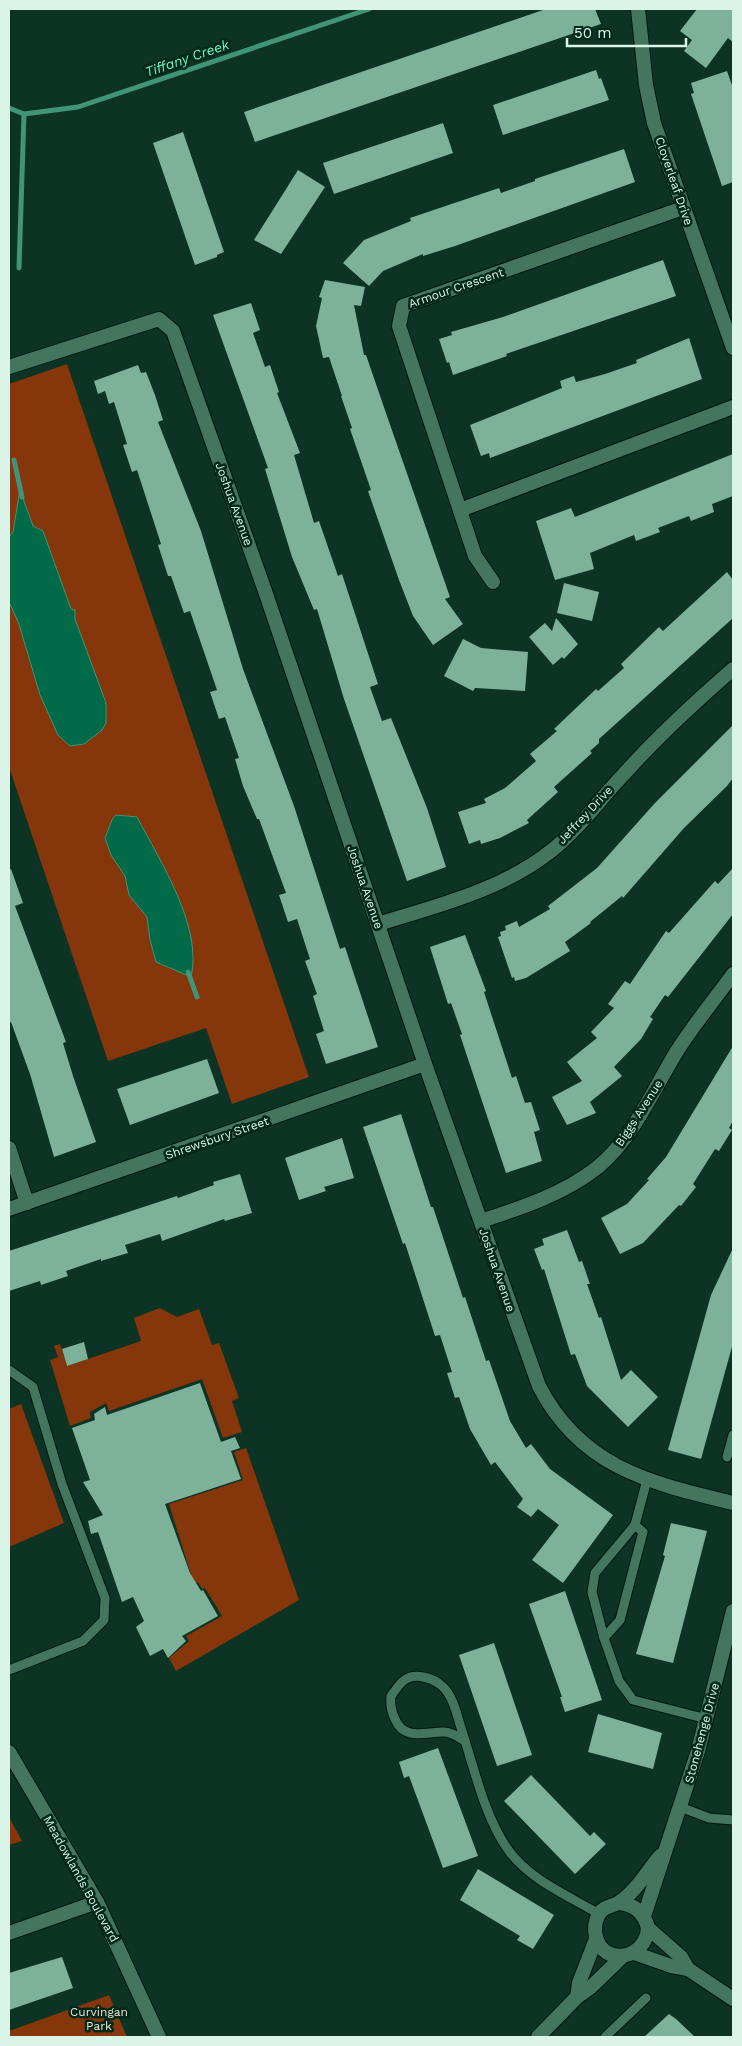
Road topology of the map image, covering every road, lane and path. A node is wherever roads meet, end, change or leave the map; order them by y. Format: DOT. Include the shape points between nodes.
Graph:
graph roads {
  1 [pos="638,9"];
  2 [pos="683,208"];
  3 [pos="733,348"];
  4 [pos="9,367"];
  5 [pos="733,407"];
  6 [pos="460,510"];
  7 [pos="493,582"];
  8 [pos="733,669"];
  9 [pos="378,924"];
  10 [pos="733,974"];
  11 [pos="425,1064"];
  12 [pos="9,1148"];
  13 [pos="27,1203"];
  14 [pos="9,1209"];
  15 [pos="481,1221"];
  16 [pos="9,1370"];
  17 [pos="733,1435"];
  18 [pos="727,1457"];
  19 [pos="647,1480"];
  20 [pos="733,1503"];
  21 [pos="635,1525"];
  22 [pos="733,1611"];
  23 [pos="604,1638"];
  24 [pos="9,1670"];
  25 [pos="707,1719"];
  26 [pos="465,1742"];
  27 [pos="9,1752"];
  28 [pos="680,1807"];
  29 [pos="733,1820"];
  30 [pos="663,1852"];
  31 [pos="97,1902"];
  32 [pos="618,1903"];
  33 [pos="599,1914"];
  34 [pos="646,1922"];
  35 [pos="9,1933"];
  36 [pos="596,1939"];
  37 [pos="628,1954"];
  38 [pos="688,1969"];
  39 [pos="577,1998"];
  40 [pos="646,1998"];
  41 [pos="733,1999"];
  42 [pos="159,2037"];
  43 [pos="538,2037"];
  44 [pos="605,2037"];
  1 -- 2 [label="street, Cloverleaf Drive" via="649,103"];
  2 -- 3 [label="street, Cloverleaf Drive"];
  2 -- 6 [label="street, Armour Crescent" via="402,306 399,326"];
  4 -- 9 [label="street, Joshua Avenue" via="159,319 173,331"];
  5 -- 6 [label="street"];
  6 -- 7 [label="street, Armour Crescent" via="475,556"];
  8 -- 9 [label="street, Jeffrey Drive" via="679,718 551,851 487,888"];
  9 -- 11 [label="street, Joshua Avenue"];
  10 -- 15 [label="street, Biggs Avenue" via="678,1050 627,1134 609,1156 586,1176 553,1194"];
  11 -- 13 [label="street, Shrewsbury Street"];
  11 -- 15 [label="street, Joshua Avenue"];
  12 -- 13 [label="street"];
  13 -- 14 [label="street, Shrewsbury Street"];
  15 -- 19 [label="street, Joshua Avenue" via="524,1350 546,1400 582,1442 607,1461"];
  16 -- 24 [label="lane" via="33,1387 62,1484 105,1598 104,1620 83,1641"];
  17 -- 18 [label="lane"];
  19 -- 20 [label="street, Joshua Avenue"];
  19 -- 21 [label="lane"];
  21 -- 23 [label="lane" via="643,1532 620,1620"];
  21 -- 23 [label="lane" via="595,1573 592,1592"];
  22 -- 25 [label="street, Stonehenge Drive"];
  23 -- 25 [label="lane" via="619,1681 633,1700"];
  25 -- 28 [label="street, Stonehenge Drive"];
  26 -- 26 [label="lane" via="445,1732 406,1733 392,1713 391,1696 406,1679 431,1679 443,1686 454,1707"];
  26 -- 33 [label="lane" via="496,1832 509,1852 535,1875"];
  27 -- 31 [label="street, Meadowlands Boulevard"];
  28 -- 29 [label="lane" via="714,1820"];
  28 -- 30 [label="street, Stonehenge Drive"];
  30 -- 32 [label="street, Stonehenge Drive"];
  30 -- 34 [label="street, Stonehenge Drive"];
  31 -- 35 [label="street"];
  31 -- 42 [label="street, Meadowlands Boulevard"];
  32 -- 33 [label="street" via="607,1906"];
  32 -- 34 [label="street" via="633,1906"];
  33 -- 36 [label="street" via="595,1922"];
  34 -- 37 [label="street" via="643,1945"];
  34 -- 38 [label="street" via="681,1957"];
  36 -- 37 [label="street" via="607,1952"];
  36 -- 39 [label="street" via="579,1983"];
  37 -- 38 [label="street"];
  37 -- 39 [label="street"];
  38 -- 41 [label="street"];
  39 -- 43 [label="street"];
  40 -- 44 [label="lane"];
}
